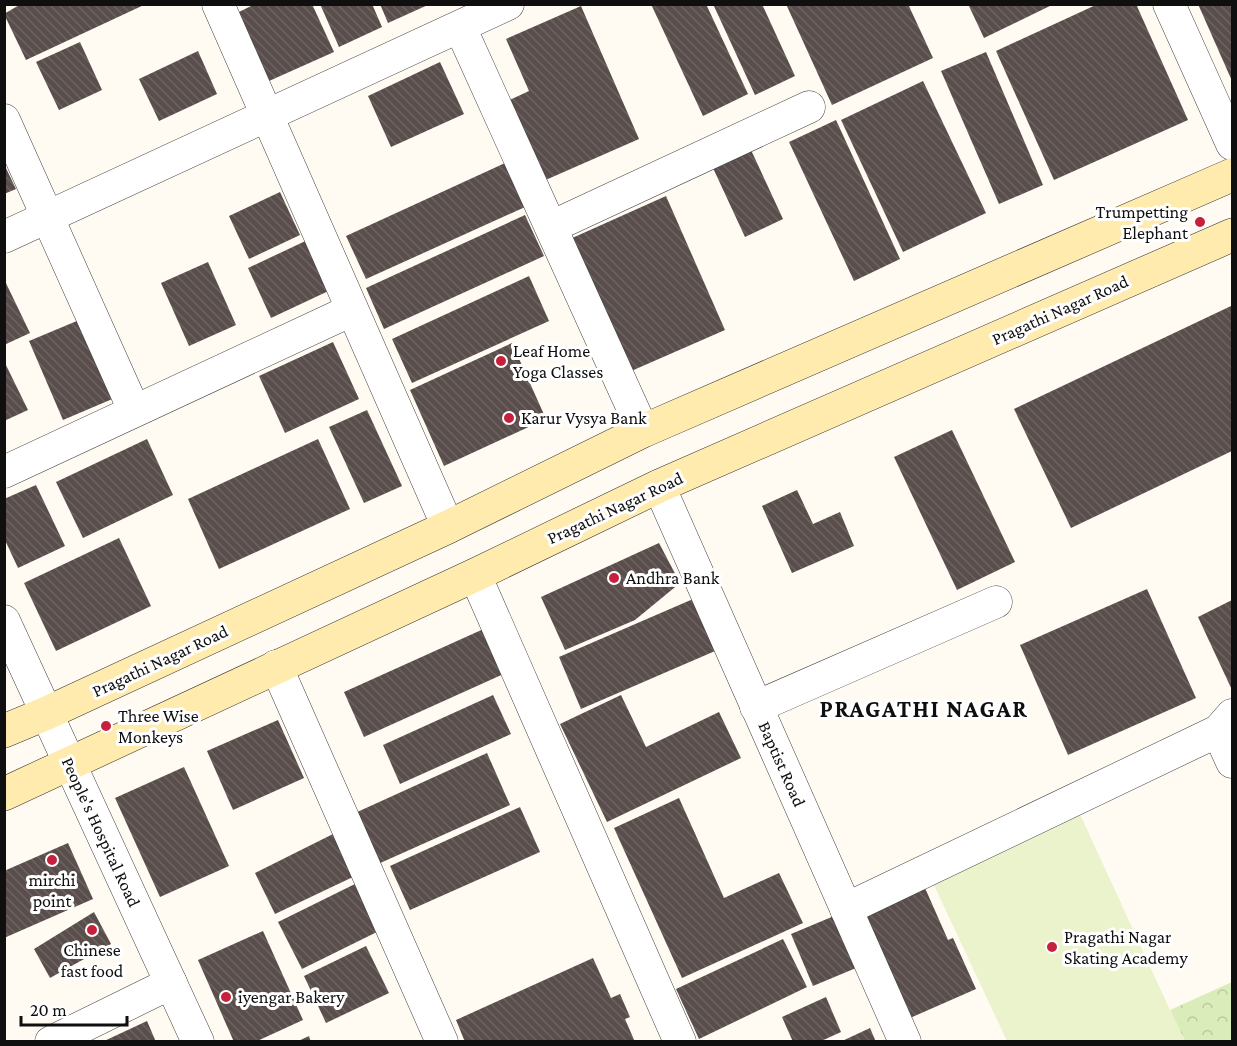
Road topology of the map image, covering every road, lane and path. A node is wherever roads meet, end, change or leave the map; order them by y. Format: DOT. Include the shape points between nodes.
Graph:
graph roads {
  1 [pos="218,4"];
  2 [pos="508,4"];
  3 [pos="1169,4"];
  4 [pos="460,27"];
  5 [pos="809,107"];
  6 [pos="267,117"];
  7 [pos="4,120"];
  8 [pos="1233,144"];
  9 [pos="1233,175"];
  10 [pos="48,216"];
  11 [pos="551,227"];
  12 [pos="1233,235"];
  13 [pos="4,237"];
  14 [pos="352,310"];
  15 [pos="134,410"];
  16 [pos="643,431"];
  17 [pos="4,472"];
  18 [pos="659,486"];
  19 [pos="448,527"];
  20 [pos="475,574"];
  21 [pos="996,602"];
  22 [pos="4,621"];
  23 [pos="276,666"];
  24 [pos="756,707"];
  25 [pos="47,713"];
  26 [pos="1225,723"];
  27 [pos="4,731"];
  28 [pos="1233,762"];
  29 [pos="68,763"];
  30 [pos="4,794"];
  31 [pos="846,909"];
  32 [pos="171,983"];
  33 [pos="51,1041"];
  34 [pos="198,1041"];
  35 [pos="442,1041"];
  36 [pos="680,1041"];
  37 [pos="905,1041"];
  1 -- 6 [label="street"];
  2 -- 4 [label="street"];
  3 -- 8 [label="street"];
  4 -- 6 [label="street"];
  4 -- 11 [label="street"];
  5 -- 11 [label="street"];
  6 -- 10 [label="street"];
  6 -- 14 [label="street"];
  7 -- 10 [label="street"];
  9 -- 16 [label="main road, Pragathi Nagar Road"];
  10 -- 13 [label="street"];
  10 -- 15 [label="street"];
  11 -- 16 [label="street"];
  12 -- 18 [label="main road, Pragathi Nagar Road"];
  14 -- 15 [label="street"];
  14 -- 19 [label="street"];
  15 -- 17 [label="street"];
  16 -- 19 [label="main road, Pragathi Nagar Road"];
  18 -- 20 [label="main road, Pragathi Nagar Road"];
  18 -- 24 [label="street, Baptist Road"];
  19 -- 25 [label="main road, Pragathi Nagar Road"];
  20 -- 23 [label="main road, Pragathi Nagar Road"];
  20 -- 36 [label="street"];
  21 -- 24 [label="street"];
  22 -- 25 [label="street, People's Hospital Road"];
  23 -- 29 [label="main road, Pragathi Nagar Road"];
  23 -- 35 [label="street"];
  24 -- 31 [label="street, Baptist Road"];
  25 -- 27 [label="main road, Pragathi Nagar Road"];
  25 -- 29 [label="street, People's Hospital Road"];
  26 -- 28 [label="street"];
  26 -- 31 [label="street"];
  29 -- 30 [label="main road, Pragathi Nagar Road"];
  29 -- 32 [label="street, People's Hospital Road"];
  31 -- 37 [label="street, Baptist Road"];
  32 -- 33 [label="street"];
  32 -- 34 [label="street, People's Hospital Road"];
}
